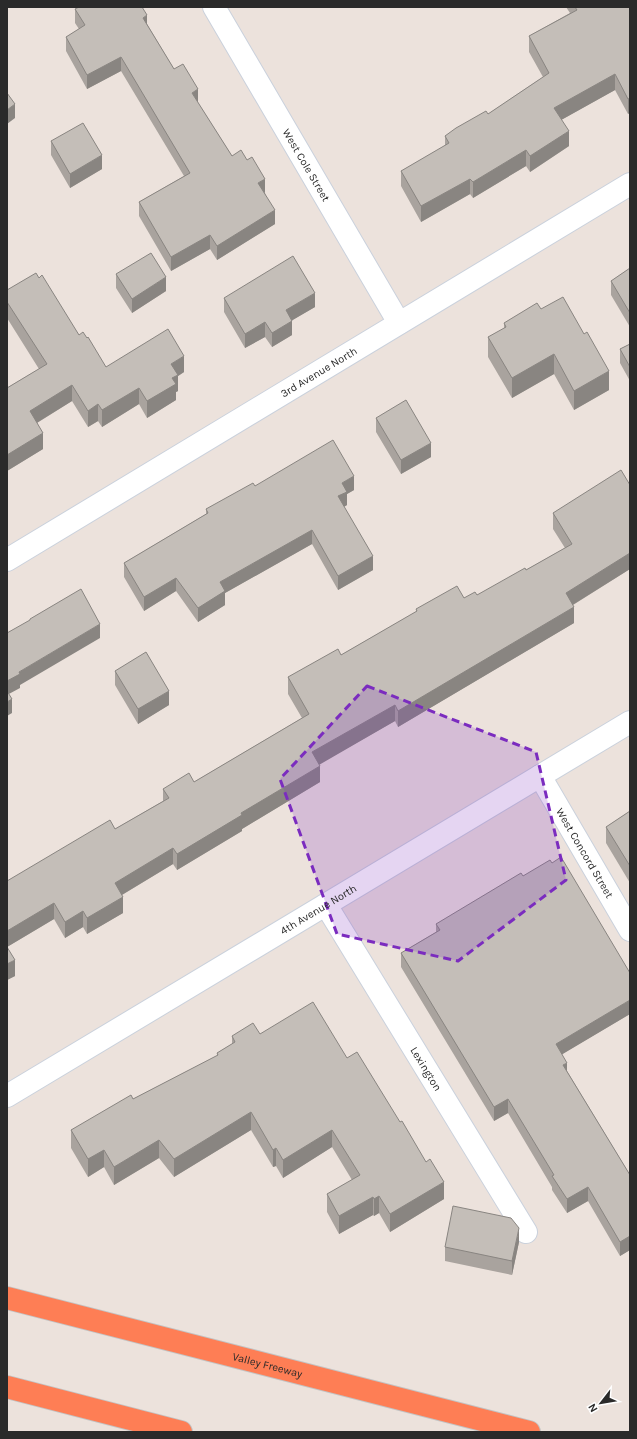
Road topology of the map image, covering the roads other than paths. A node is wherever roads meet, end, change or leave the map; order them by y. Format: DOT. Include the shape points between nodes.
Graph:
graph roads {
  1 [pos="214,7"];
  2 [pos="630,184"];
  3 [pos="399,323"];
  4 [pos="7,560"];
  5 [pos="630,722"];
  6 [pos="540,776"];
  7 [pos="326,905"];
  8 [pos="630,930"];
  9 [pos="7,1096"];
  10 [pos="526,1232"];
  11 [pos="7,1298"];
  12 [pos="7,1388"];
  13 [pos="181,1432"];
  14 [pos="529,1432"];
  1 -- 3 [label="street, West Cole Street"];
  2 -- 3 [label="street, 3rd Avenue North"];
  3 -- 4 [label="street, 3rd Avenue North"];
  5 -- 6 [label="street, 4th Avenue North"];
  6 -- 7 [label="street, 4th Avenue North"];
  6 -- 8 [label="street, West Concord Street"];
  7 -- 9 [label="street, 4th Avenue North"];
  7 -- 10 [label="street, Lexington"];
  11 -- 14 [label="highway, Valley Freeway"];
  12 -- 13 [label="highway"];
}
